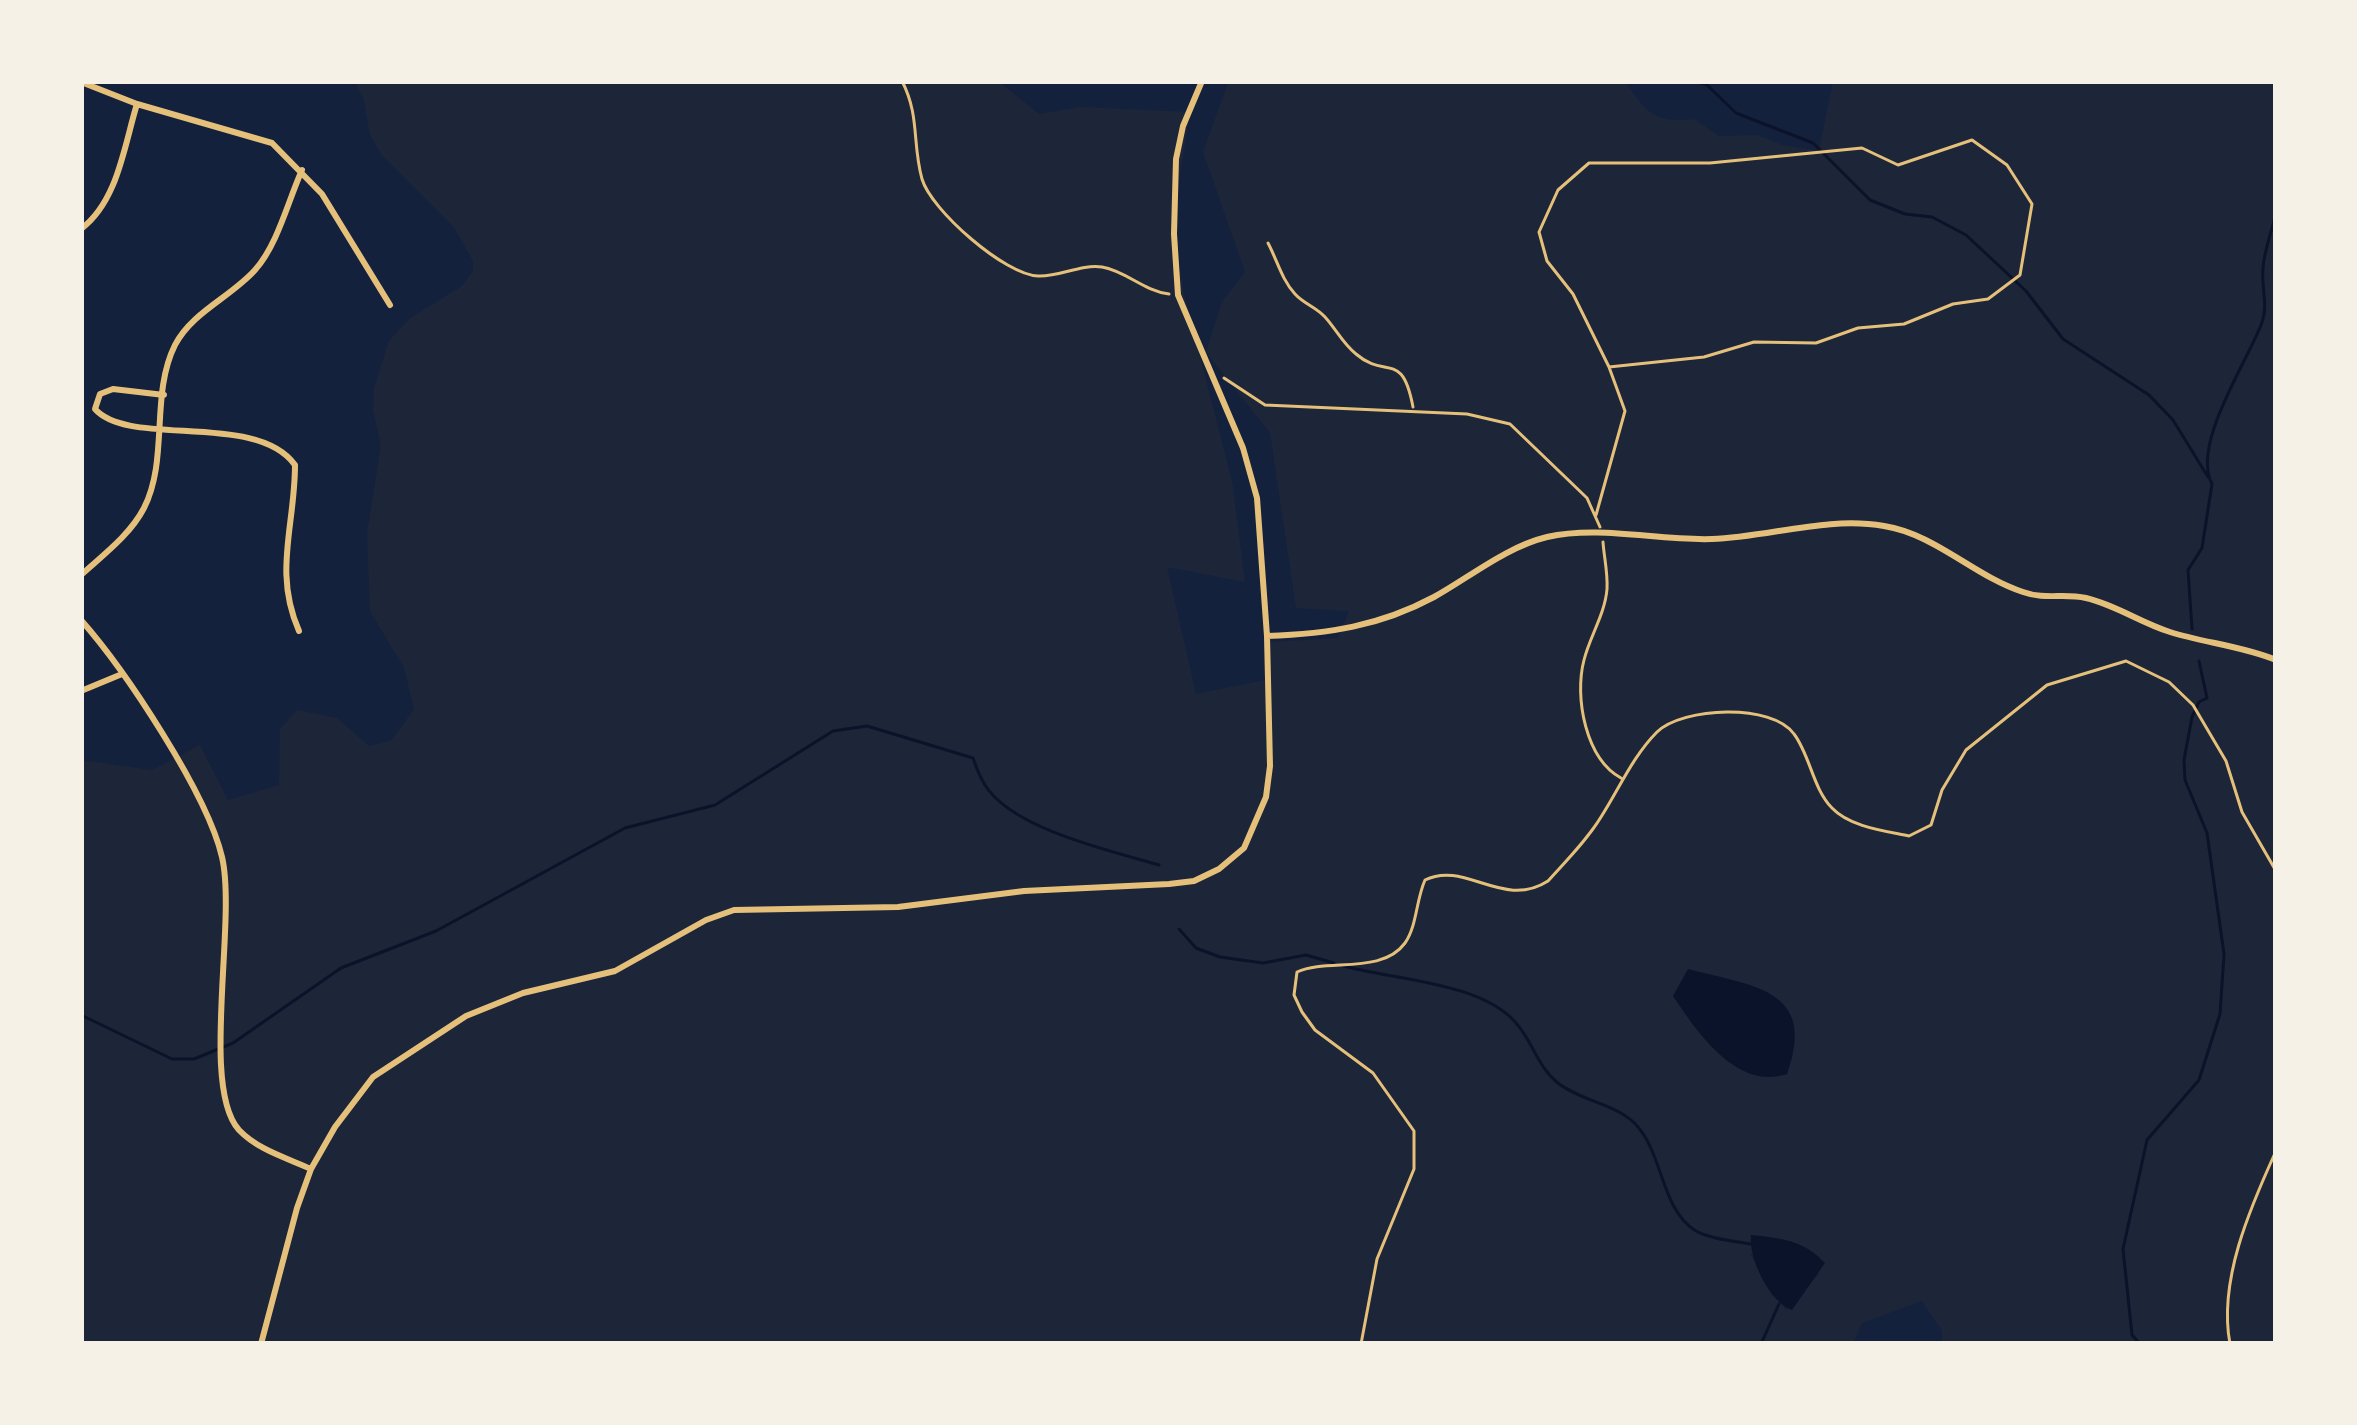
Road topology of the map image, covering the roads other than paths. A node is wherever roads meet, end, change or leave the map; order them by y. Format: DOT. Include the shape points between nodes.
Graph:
graph roads {
  1 [pos="1202,81"];
  2 [pos="81,82"];
  3 [pos="137,104"];
  4 [pos="302,170"];
  5 [pos="81,229"];
  6 [pos="390,305"];
  7 [pos="164,394"];
  8 [pos="159,428"];
  9 [pos="81,575"];
  10 [pos="81,620"];
  11 [pos="299,631"];
  12 [pos="1267,636"];
  13 [pos="2276,661"];
  14 [pos="123,674"];
  15 [pos="81,691"];
  16 [pos="311,1169"];
  17 [pos="261,1344"];
  1 -- 12 [label="street" via="1176,159 1178,295 1257,498"];
  2 -- 3 [label="street"];
  3 -- 4 [label="street" via="272,143"];
  3 -- 5 [label="street" via="111,190"];
  4 -- 6 [label="street"];
  4 -- 7 [label="street" via="262,261 177,343"];
  7 -- 8 [label="street"];
  7 -- 8 [label="street" via="112,388 95,402 103,417"];
  8 -- 9 [label="street" via="146,504"];
  8 -- 11 [label="street" via="273,443 295,465 286,602"];
  10 -- 14 [label="street"];
  12 -- 13 [label="street" via="1355,628 1395,615 1546,538 1708,539 1860,522 1923,538 2018,590 2107,603 2164,631"];
  12 -- 16 [label="street" via="1266,797 1244,848 1219,869 1169,884 898,907 734,910 615,971 466,1016 373,1077"];
  14 -- 15 [label="street"];
  14 -- 16 [label="street" via="222,858 221,1062 235,1126 254,1144"];
  16 -- 17 [label="street"];
}
